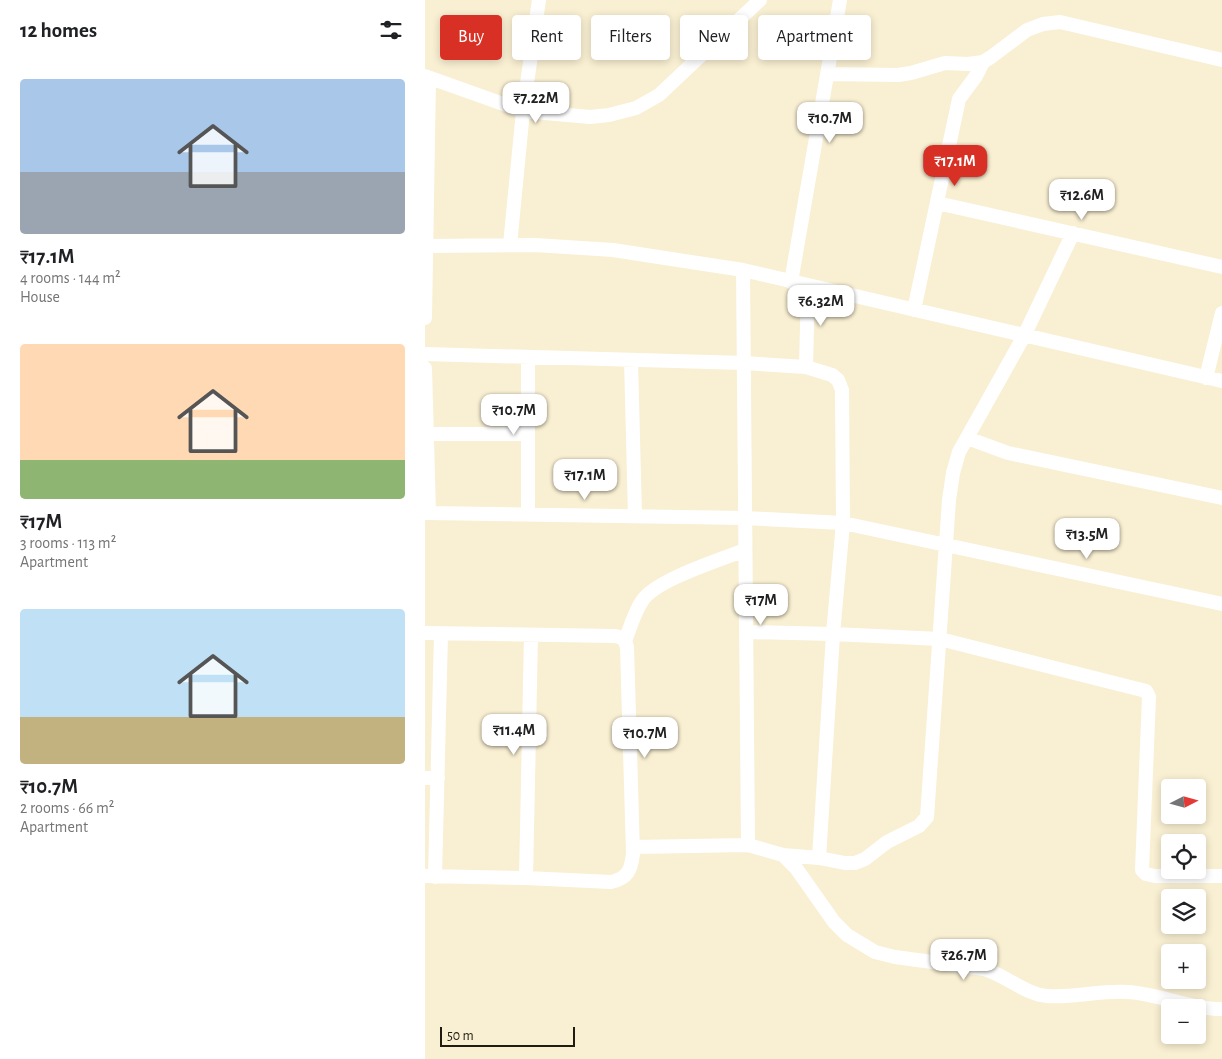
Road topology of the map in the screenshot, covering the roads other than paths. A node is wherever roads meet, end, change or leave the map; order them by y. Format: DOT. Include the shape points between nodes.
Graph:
graph roads {
  1 [pos="539,0"];
  2 [pos="760,0"];
  3 [pos="840,0"];
  4 [pos="1222,60"];
  5 [pos="983,62"];
  6 [pos="827,74"];
  7 [pos="427,77"];
  8 [pos="523,111"];
  9 [pos="937,203"];
  10 [pos="1073,234"];
  11 [pos="510,245"];
  12 [pos="425,246"];
  13 [pos="1222,266"];
  14 [pos="743,270"];
  15 [pos="791,282"];
  16 [pos="808,286"];
  17 [pos="914,310"];
  18 [pos="1222,313"];
  19 [pos="425,318"];
  20 [pos="1024,336"];
  21 [pos="425,354"];
  22 [pos="527,357"];
  23 [pos="631,360"];
  24 [pos="744,363"];
  25 [pos="806,367"];
  26 [pos="425,368"];
  27 [pos="1206,378"];
  28 [pos="1222,381"];
  29 [pos="427,434"];
  30 [pos="528,434"];
  31 [pos="967,438"];
  32 [pos="1222,498"];
  33 [pos="427,513"];
  34 [pos="529,514"];
  35 [pos="635,516"];
  36 [pos="745,518"];
  37 [pos="843,523"];
  38 [pos="946,544"];
  39 [pos="745,550"];
  40 [pos="1222,604"];
  41 [pos="746,632"];
  42 [pos="425,633"];
  43 [pos="441,634"];
  44 [pos="833,634"];
  45 [pos="531,635"];
  46 [pos="940,639"];
  47 [pos="625,641"];
  48 [pos="431,778"];
  49 [pos="748,845"];
  50 [pos="633,847"];
  51 [pos="783,855"];
  52 [pos="819,858"];
  53 [pos="430,876"];
  54 [pos="1222,876"];
  55 [pos="526,878"];
  56 [pos="1222,1009"];
  1 -- 8 [label="street"];
  2 -- 8 [label="street" via="659,95 636,108 590,117"];
  3 -- 6 [label="street"];
  4 -- 5 [label="street" via="1060,22 1027,30"];
  5 -- 6 [label="street" via="945,63 898,75"];
  5 -- 9 [label="street" via="959,99"];
  6 -- 15 [label="street"];
  7 -- 8 [label="street"];
  7 -- 12 [label="street"];
  8 -- 11 [label="street"];
  9 -- 10 [label="street"];
  9 -- 17 [label="street"];
  10 -- 13 [label="street"];
  10 -- 20 [label="street"];
  11 -- 12 [label="street"];
  11 -- 14 [label="street" via="613,250"];
  12 -- 19 [label="street"];
  14 -- 15 [label="street"];
  14 -- 24 [label="street"];
  15 -- 16 [label="street"];
  16 -- 17 [label="street"];
  16 -- 25 [label="street"];
  17 -- 20 [label="street"];
  18 -- 27 [label="street"];
  20 -- 27 [label="street"];
  20 -- 31 [label="street"];
  21 -- 22 [label="street"];
  22 -- 23 [label="street"];
  22 -- 30 [label="street"];
  23 -- 24 [label="street"];
  23 -- 35 [label="street"];
  24 -- 25 [label="street"];
  24 -- 36 [label="street"];
  25 -- 37 [label="street" via="832,375 842,390"];
  26 -- 29 [label="street"];
  27 -- 28 [label="street"];
  29 -- 30 [label="street"];
  29 -- 33 [label="street"];
  30 -- 34 [label="street"];
  31 -- 32 [label="street" via="1008,453"];
  31 -- 38 [label="street" via="953,473"];
  33 -- 34 [label="street"];
  34 -- 35 [label="street"];
  35 -- 36 [label="street"];
  36 -- 37 [label="street"];
  36 -- 39 [label="street"];
  37 -- 38 [label="street"];
  37 -- 44 [label="street"];
  38 -- 40 [label="street"];
  38 -- 46 [label="street"];
  39 -- 41 [label="street"];
  39 -- 47 [label="street" via="653,590 642,600"];
  41 -- 44 [label="street"];
  41 -- 49 [label="street"];
  42 -- 43 [label="street"];
  43 -- 45 [label="street"];
  43 -- 48 [label="street"];
  44 -- 46 [label="street"];
  44 -- 52 [label="street"];
  45 -- 47 [label="street" via="615,636"];
  45 -- 55 [label="street"];
  46 -- 52 [label="street" via="927,817 919,826 896,836 855,863"];
  46 -- 54 [label="street" via="1146,691 1149,697 1142,870 1155,876"];
  47 -- 50 [label="street"];
  48 -- 53 [label="street"];
  49 -- 50 [label="street"];
  49 -- 51 [label="street"];
  50 -- 55 [label="street" via="631,867 621,879 611,882"];
  51 -- 52 [label="street"];
  51 -- 56 [label="street" via="834,922 847,935 875,952 984,969 1046,996 1126,992"];
  53 -- 55 [label="street"];
}
